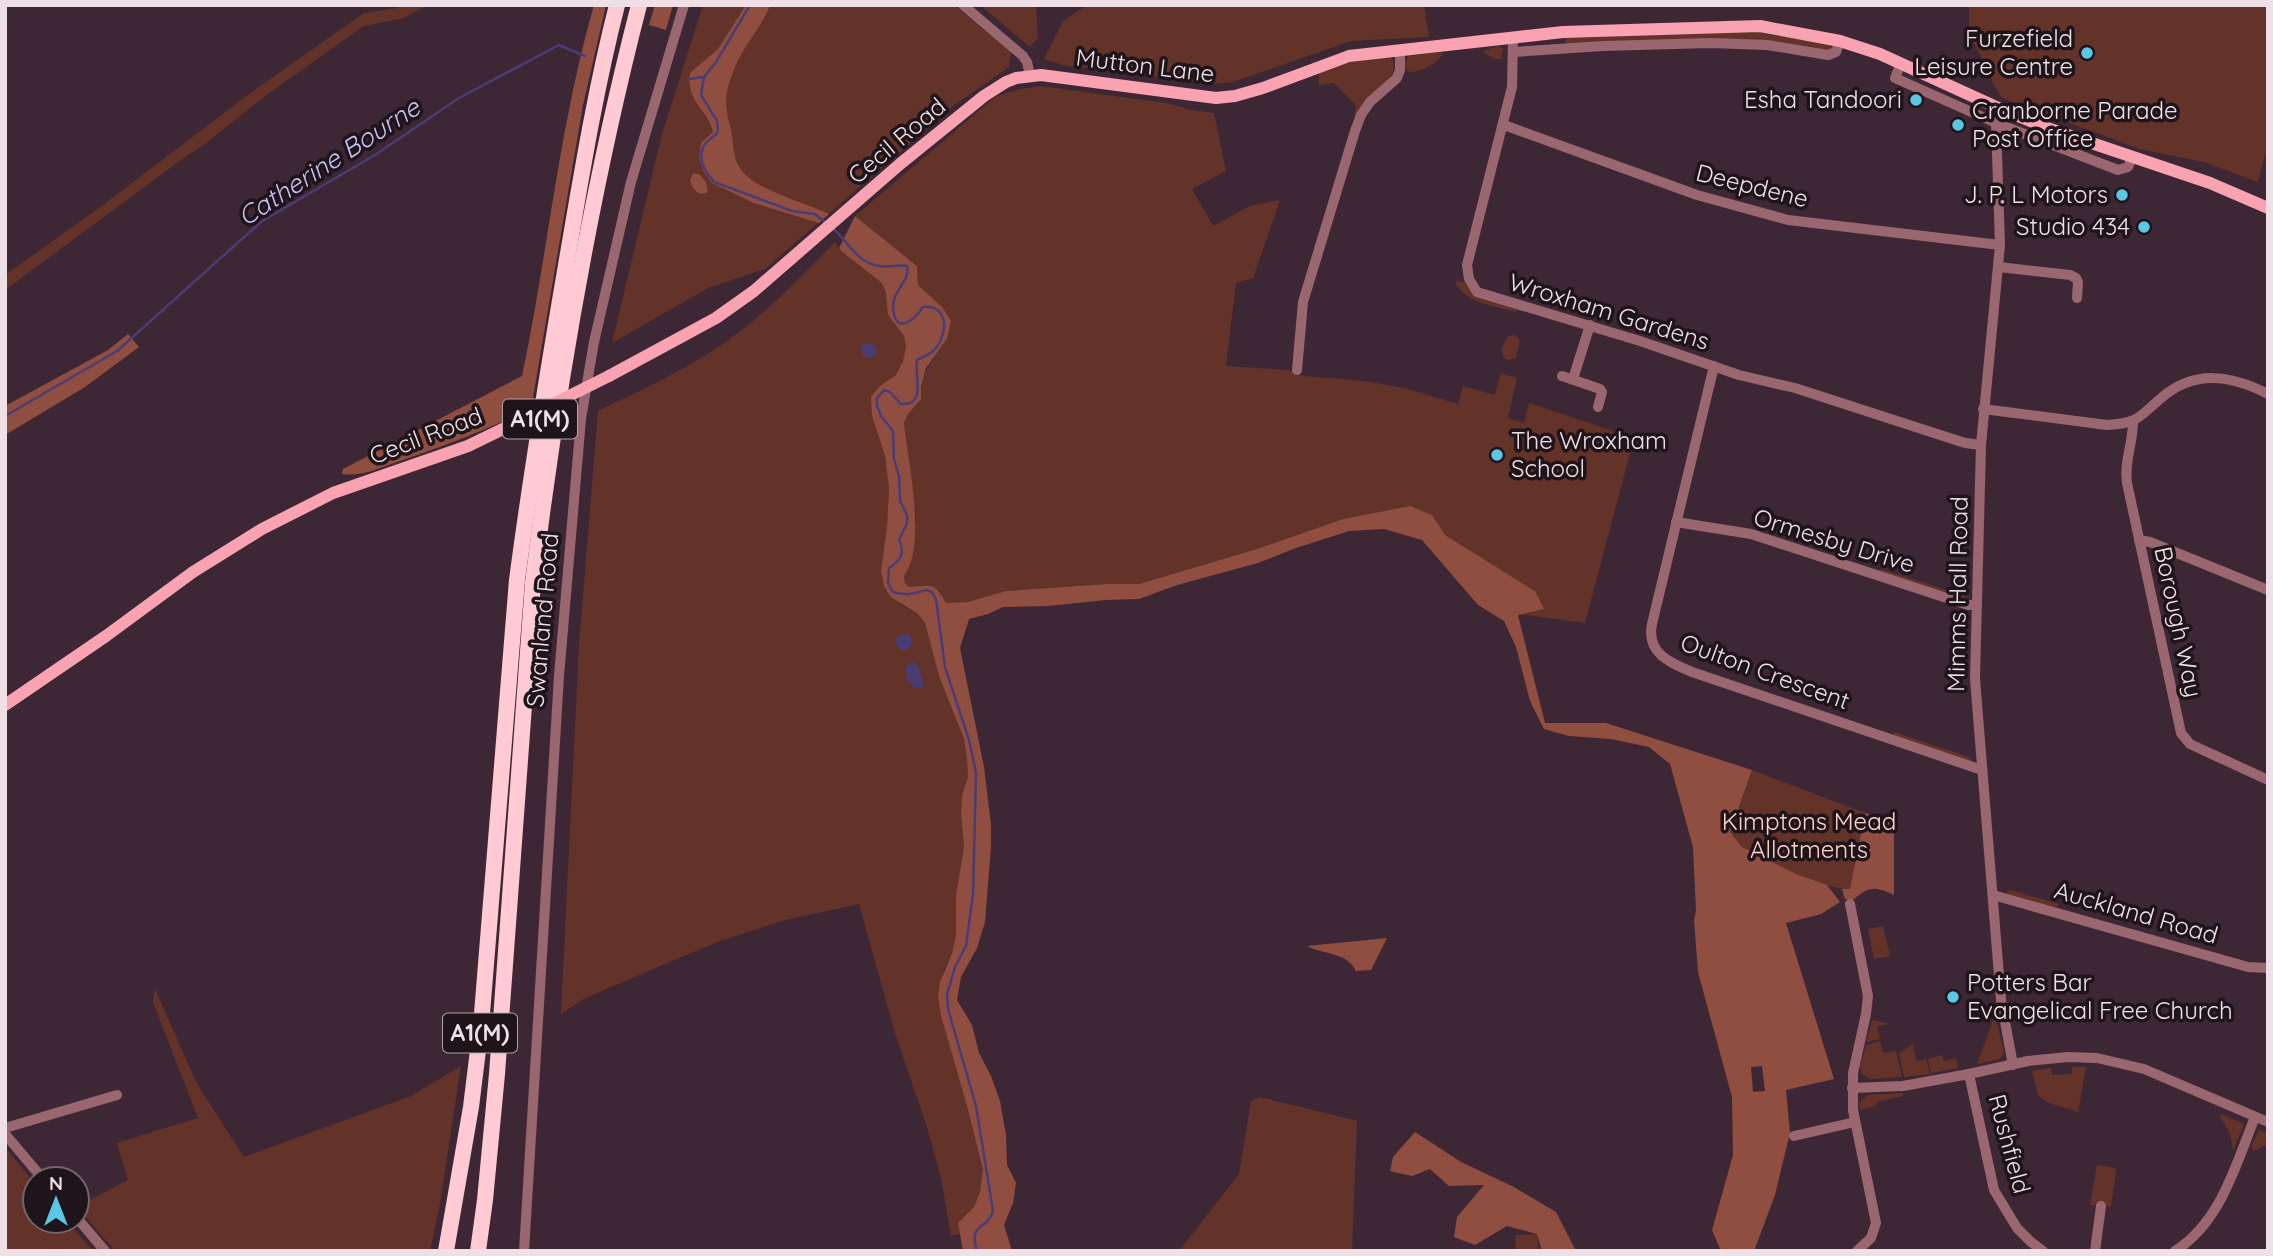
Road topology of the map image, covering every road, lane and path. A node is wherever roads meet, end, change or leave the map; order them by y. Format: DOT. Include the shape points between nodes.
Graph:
graph roads {
  1 [pos="617,5"];
  2 [pos="639,5"];
  3 [pos="684,5"];
  4 [pos="963,5"];
  5 [pos="1513,37"];
  6 [pos="1839,41"];
  7 [pos="1399,51"];
  8 [pos="1514,52"];
  9 [pos="1902,63"];
  10 [pos="1027,76"];
  11 [pos="1996,124"];
  12 [pos="1504,125"];
  13 [pos="2132,158"];
  14 [pos="2268,208"];
  15 [pos="2000,245"];
  16 [pos="1999,267"];
  17 [pos="2077,298"];
  18 [pos="1590,325"];
  19 [pos="1714,366"];
  20 [pos="1297,370"];
  21 [pos="1562,376"];
  22 [pos="1573,379"];
  23 [pos="2268,394"];
  24 [pos="1598,408"];
  25 [pos="1983,409"];
  26 [pos="2133,422"];
  27 [pos="1981,445"];
  28 [pos="1676,522"];
  29 [pos="2139,540"];
  30 [pos="2268,590"];
  31 [pos="1978,605"];
  32 [pos="5,705"];
  33 [pos="1982,770"];
  34 [pos="2268,780"];
  35 [pos="1993,895"];
  36 [pos="1850,904"];
  37 [pos="2268,968"];
  38 [pos="2013,1065"];
  39 [pos="1969,1074"];
  40 [pos="1852,1088"];
  41 [pos="117,1095"];
  42 [pos="2255,1116"];
  43 [pos="1855,1122"];
  44 [pos="2268,1122"];
  45 [pos="5,1128"];
  46 [pos="5,1134"];
  47 [pos="1794,1136"];
  48 [pos="31,1165"];
  49 [pos="2101,1206"];
  50 [pos="91,1234"];
  51 [pos="2179,1249"];
  52 [pos="105,1251"];
  53 [pos="446,1251"];
  54 [pos="478,1251"];
  55 [pos="524,1251"];
  56 [pos="1857,1251"];
  57 [pos="2043,1251"];
  58 [pos="2095,1251"];
  1 -- 53 [label="highway, A1(M)" via="591,120 525,520 481,1026"];
  2 -- 54 [label="highway, A1(M)" via="589,229 537,546 497,1074"];
  3 -- 55 [label="street, Swanland Road" via="631,183 581,419 559,676"];
  4 -- 10 [label="street" via="1023,56 1029,67"];
  5 -- 6 [label="main road, Mutton Lane" via="1738,25"];
  5 -- 7 [label="main road, Mutton Lane"];
  5 -- 8 [label="street, Wroxham Gardens"];
  6 -- 8 [label="street" via="1836,52 1828,55 1731,43"];
  6 -- 9 [label="main road, Mutton Lane"];
  7 -- 10 [label="main road, Mutton Lane" via="1349,56 1264,88 1216,98"];
  7 -- 20 [label="street" via="1397,78 1370,102 1354,131 1303,305"];
  8 -- 12 [label="street, Wroxham Gardens"];
  9 -- 11 [label="street" via="1895,78"];
  9 -- 13 [label="main road, Mutton Lane" via="2000,108"];
  10 -- 32 [label="main road, Cecil Road, bridge" via="984,96 716,318 468,446 333,493 262,529 193,572"];
  11 -- 13 [label="street" via="2118,170 2128,167"];
  11 -- 15 [label="street, Mimms Hall Road"];
  12 -- 15 [label="street, Deepdene" via="1697,195 1788,220"];
  12 -- 18 [label="street, Wroxham Gardens" via="1468,262 1469,279 1482,294"];
  13 -- 14 [label="main road, Mutton Lane"];
  15 -- 16 [label="street, Mimms Hall Road"];
  16 -- 17 [label="street" via="2070,275 2078,282"];
  16 -- 25 [label="street, Mimms Hall Road"];
  18 -- 19 [label="street, Wroxham Gardens"];
  18 -- 22 [label="street"];
  19 -- 27 [label="street, Wroxham Gardens"];
  19 -- 28 [label="street, Oulton Crescent"];
  21 -- 22 [label="street"];
  22 -- 24 [label="street" via="1601,389"];
  23 -- 26 [label="street" via="2225,377 2204,378 2162,397"];
  25 -- 26 [label="street" via="2107,425"];
  25 -- 27 [label="street, Mimms Hall Road"];
  26 -- 29 [label="street, Borough Way" via="2126,471"];
  27 -- 31 [label="street, Mimms Hall Road"];
  28 -- 31 [label="street, Ormesby Drive" via="1751,534"];
  28 -- 33 [label="street, Oulton Crescent" via="1650,631 1653,646 1665,660"];
  29 -- 30 [label="street"];
  29 -- 34 [label="street, Borough Way" via="2181,733 2190,744"];
  31 -- 33 [label="street, Mimms Hall Road" via="1976,679"];
  33 -- 35 [label="street, Mimms Hall Road"];
  35 -- 37 [label="street, Auckland Road" via="2248,967"];
  35 -- 38 [label="street, Mimms Hall Road" via="2001,1000"];
  36 -- 40 [label="street" via="1868,996"];
  38 -- 39 [label="street"];
  38 -- 42 [label="street" via="2068,1057 2128,1064"];
  39 -- 40 [label="street" via="1903,1086"];
  39 -- 57 [label="street, Rushfield" via="1994,1190 2017,1228"];
  40 -- 43 [label="street"];
  41 -- 45 [label="street"];
  42 -- 44 [label="street"];
  42 -- 51 [label="street" via="2218,1205 2200,1231"];
  43 -- 47 [label="street"];
  43 -- 56 [label="street" via="1876,1223 1871,1238"];
  46 -- 48 [label="street"];
  49 -- 58 [label="street"];
  50 -- 52 [label="street"];
}
